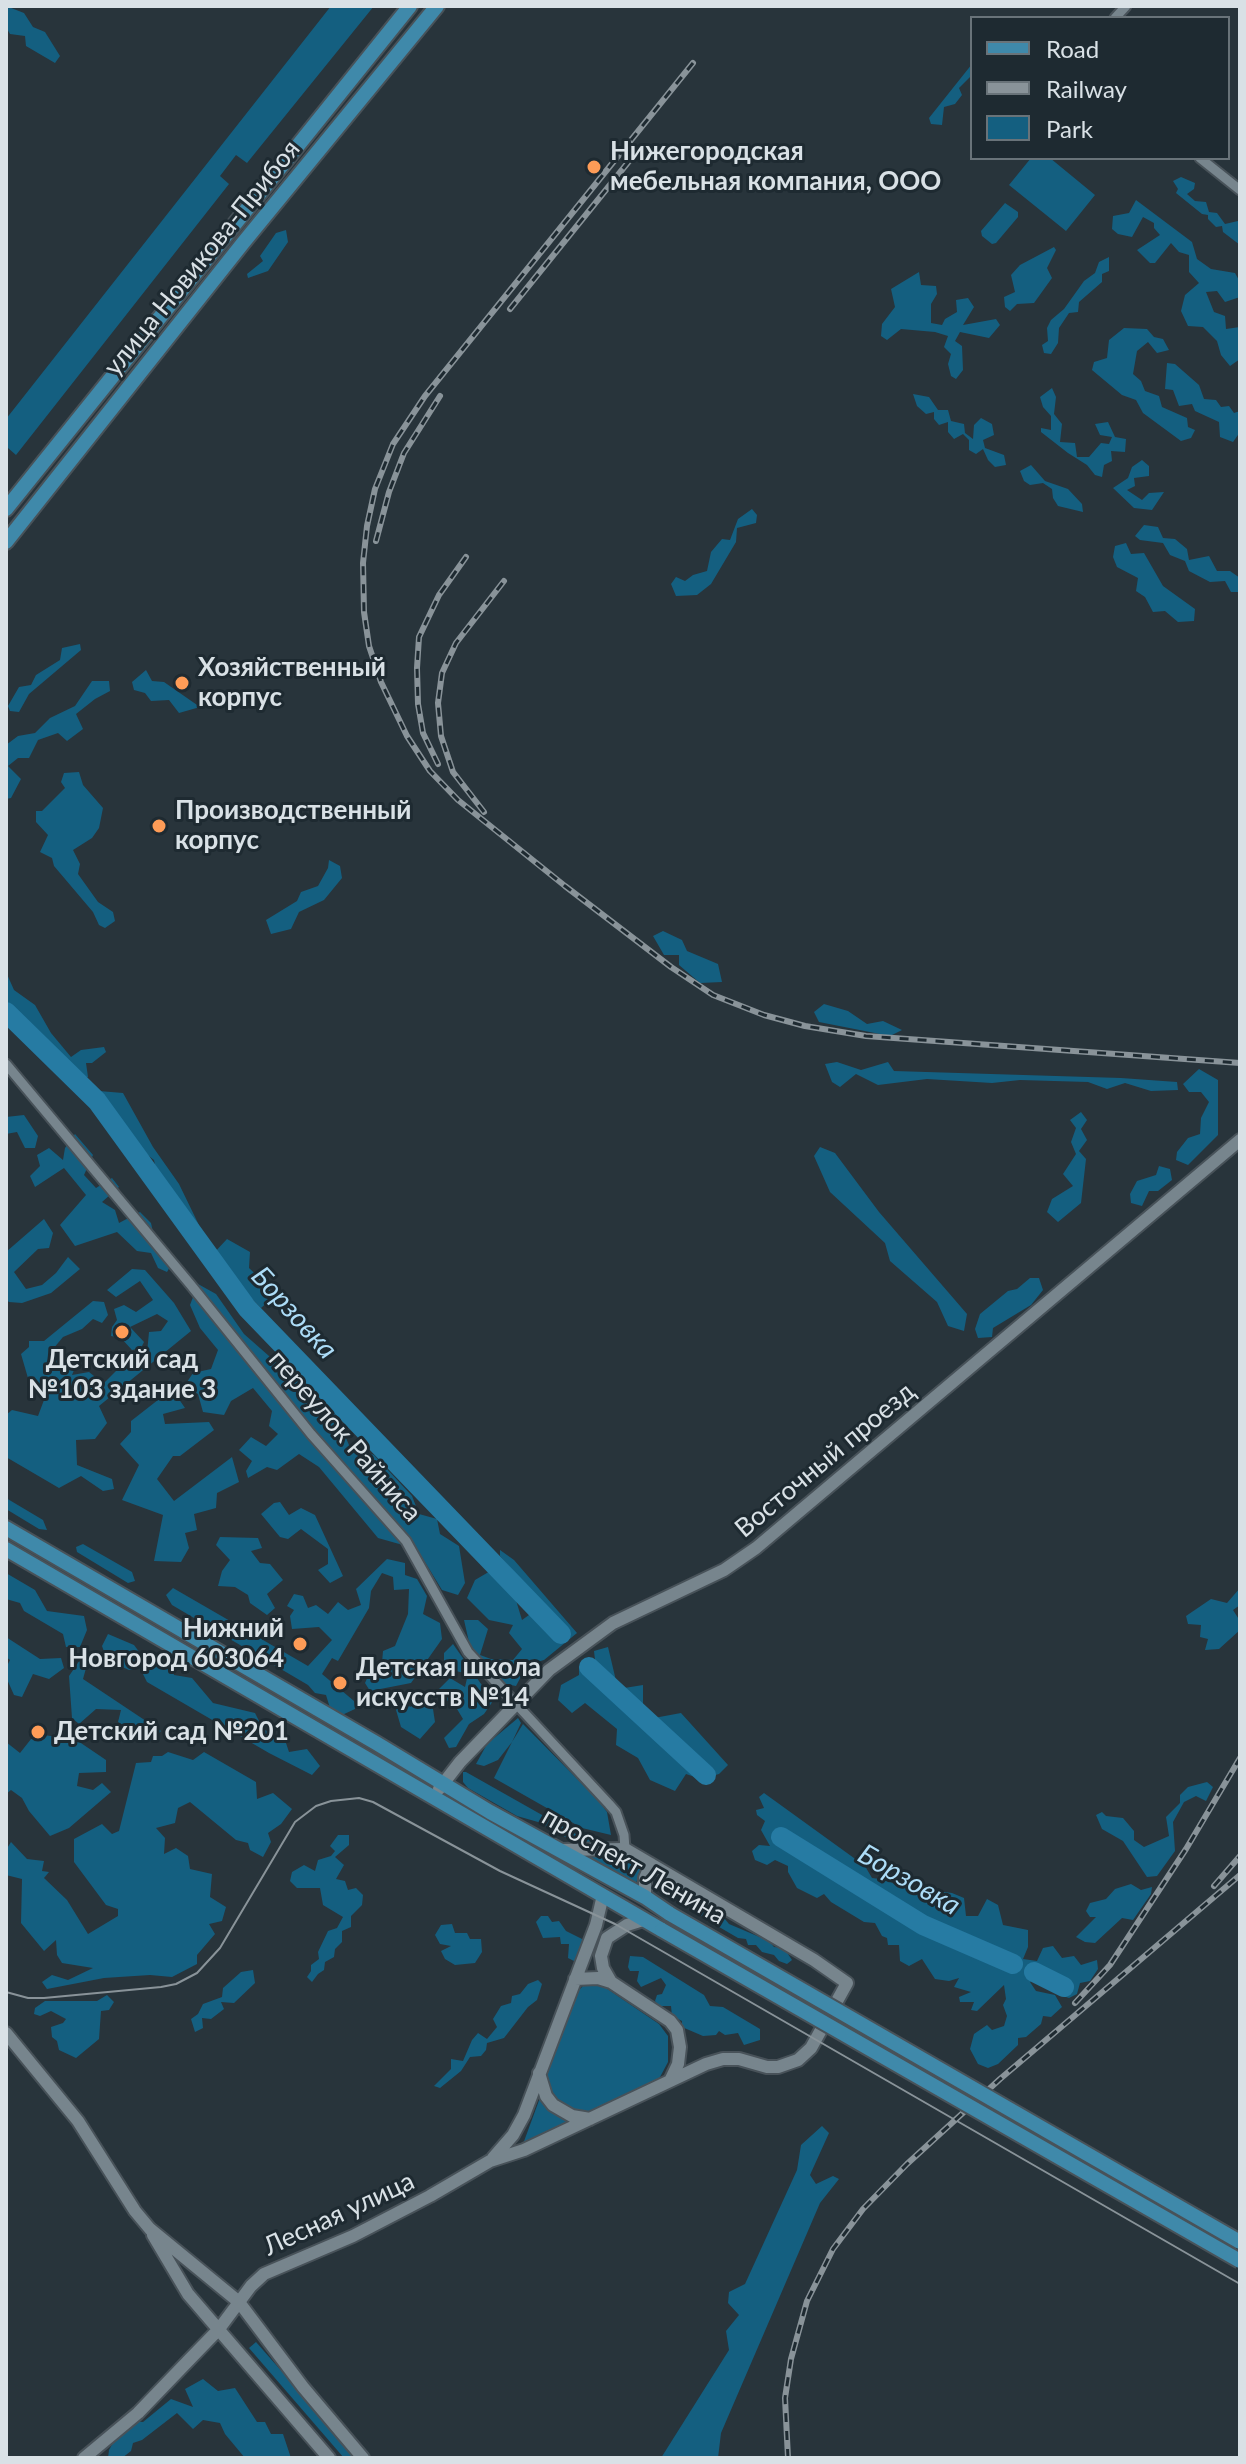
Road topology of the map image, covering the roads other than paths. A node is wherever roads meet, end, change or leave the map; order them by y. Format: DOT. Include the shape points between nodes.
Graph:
graph roads {
  1 [pos="410,6"];
  2 [pos="437,6"];
  3 [pos="1202,160"];
  4 [pos="1240,190"];
  5 [pos="6,509"];
  6 [pos="6,542"];
  7 [pos="6,1064"];
  8 [pos="1240,1140"];
  9 [pos="6,1528"];
  10 [pos="6,1549"];
  11 [pos="515,1704"];
  12 [pos="443,1784"];
  13 [pos="433,1798"];
  14 [pos="625,1849"];
  15 [pos="556,1850"];
  16 [pos="651,1864"];
  17 [pos="603,1895"];
  18 [pos="645,1897"];
  19 [pos="643,1920"];
  20 [pos="575,1979"];
  21 [pos="611,1982"];
  22 [pos="6,2033"];
  23 [pos="539,2073"];
  24 [pos="670,2081"];
  25 [pos="590,2119"];
  26 [pos="490,2161"];
  27 [pos="150,2229"];
  28 [pos="1240,2242"];
  29 [pos="1240,2261"];
  30 [pos="239,2302"];
  31 [pos="219,2329"];
  32 [pos="84,2458"];
  33 [pos="329,2458"];
  34 [pos="363,2458"];
  1 -- 5 [label="main road, улица Новикова-Прибоя"];
  2 -- 6 [label="main road, улица Новикова-Прибоя"];
  3 -- 4 [label="street"];
  7 -- 11 [label="street, переулок Райниса" via="311,1434 406,1541 468,1652"];
  8 -- 11 [label="main road, Восточный проезд" via="756,1548 724,1570 597,1633"];
  9 -- 12 [label="main road, проспект Ленина"];
  10 -- 13 [label="main road, проспект Ленина"];
  11 -- 12 [label="main road, Восточный проезд"];
  11 -- 14 [label="street, переулок Райниса" via="616,1812"];
  12 -- 13 [label="main road, Восточный проезд"];
  12 -- 15 [label="main road, проспект Ленина"];
  13 -- 17 [label="main road, проспект Ленина"];
  14 -- 15 [label="main road"];
  14 -- 16 [label="main road"];
  15 -- 18 [label="main road, проспект Ленина"];
  16 -- 18 [label="main road"];
  16 -- 24 [label="main road" via="847,1983 811,2048 789,2065 723,2059"];
  17 -- 19 [label="main road, проспект Ленина"];
  17 -- 20 [label="main road"];
  18 -- 28 [label="main road, проспект Ленина, bridge"];
  19 -- 21 [label="main road" via="607,1938 601,1956"];
  19 -- 29 [label="main road, проспект Ленина, bridge"];
  20 -- 21 [label="main road"];
  20 -- 23 [label="main road"];
  21 -- 24 [label="main road" via="677,2030 678,2064"];
  22 -- 27 [label="main road" via="58,2094"];
  23 -- 25 [label="main road" via="553,2105"];
  23 -- 26 [label="main road" via="513,2135"];
  24 -- 25 [label="main road"];
  25 -- 26 [label="main road"];
  26 -- 30 [label="main road, Лесная улица" via="353,2236 264,2274"];
  27 -- 30 [label="main road"];
  27 -- 31 [label="main road" via="188,2294"];
  30 -- 31 [label="main road, Лесная улица"];
  30 -- 34 [label="main road"];
  31 -- 32 [label="main road, Лесная улица" via="138,2413"];
  31 -- 33 [label="main road"];
}
